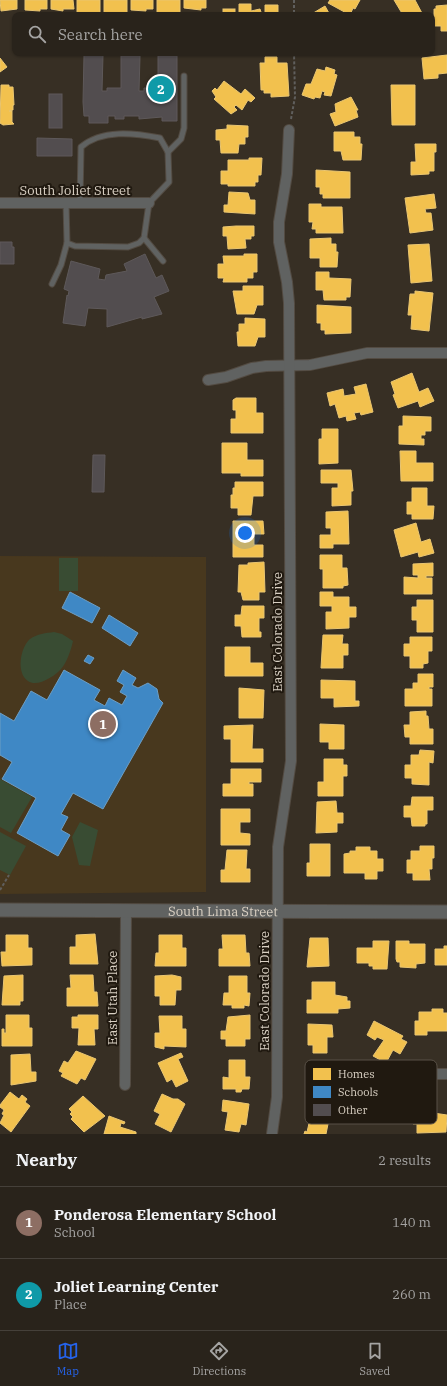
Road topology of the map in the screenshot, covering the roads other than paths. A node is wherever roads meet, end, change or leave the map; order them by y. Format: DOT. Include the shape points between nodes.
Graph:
graph roads {
  1 [pos="184,76"];
  2 [pos="289,130"];
  3 [pos="168,152"];
  4 [pos="0,203"];
  5 [pos="66,203"];
  6 [pos="80,203"];
  7 [pos="149,204"];
  8 [pos="144,238"];
  9 [pos="68,243"];
  10 [pos="163,261"];
  11 [pos="52,284"];
  12 [pos="447,353"];
  13 [pos="289,365"];
  14 [pos="208,380"];
  15 [pos="0,910"];
  16 [pos="126,910"];
  17 [pos="277,911"];
  18 [pos="447,912"];
  19 [pos="125,1085"];
  20 [pos="272,1134"];
  1 -- 3 [label="lane" via="184,128 181,139"];
  2 -- 13 [label="street, East Colorado Drive" via="287,174 279,222 279,242 289,296"];
  3 -- 6 [label="lane" via="160,138 139,134 110,134 89,140 81,147"];
  3 -- 7 [label="lane" via="169,182"];
  4 -- 5 [label="street, South Joliet Street"];
  5 -- 6 [label="street, South Joliet Street"];
  5 -- 9 [label="lane"];
  6 -- 7 [label="street, South Joliet Street"];
  7 -- 8 [label="lane"];
  8 -- 9 [label="lane" via="128,247 75,246"];
  8 -- 10 [label="lane"];
  9 -- 11 [label="lane"];
  12 -- 13 [label="street" via="367,353 324,363"];
  13 -- 14 [label="street" via="252,368"];
  13 -- 17 [label="street, East Colorado Drive" via="291,761 278,833"];
  15 -- 16 [label="street, South Lima Street"];
  16 -- 17 [label="street, South Lima Street"];
  16 -- 19 [label="street, East Utah Place"];
  17 -- 18 [label="street, South Lima Street"];
  17 -- 20 [label="street, East Colorado Drive" via="277,1097"];
}
